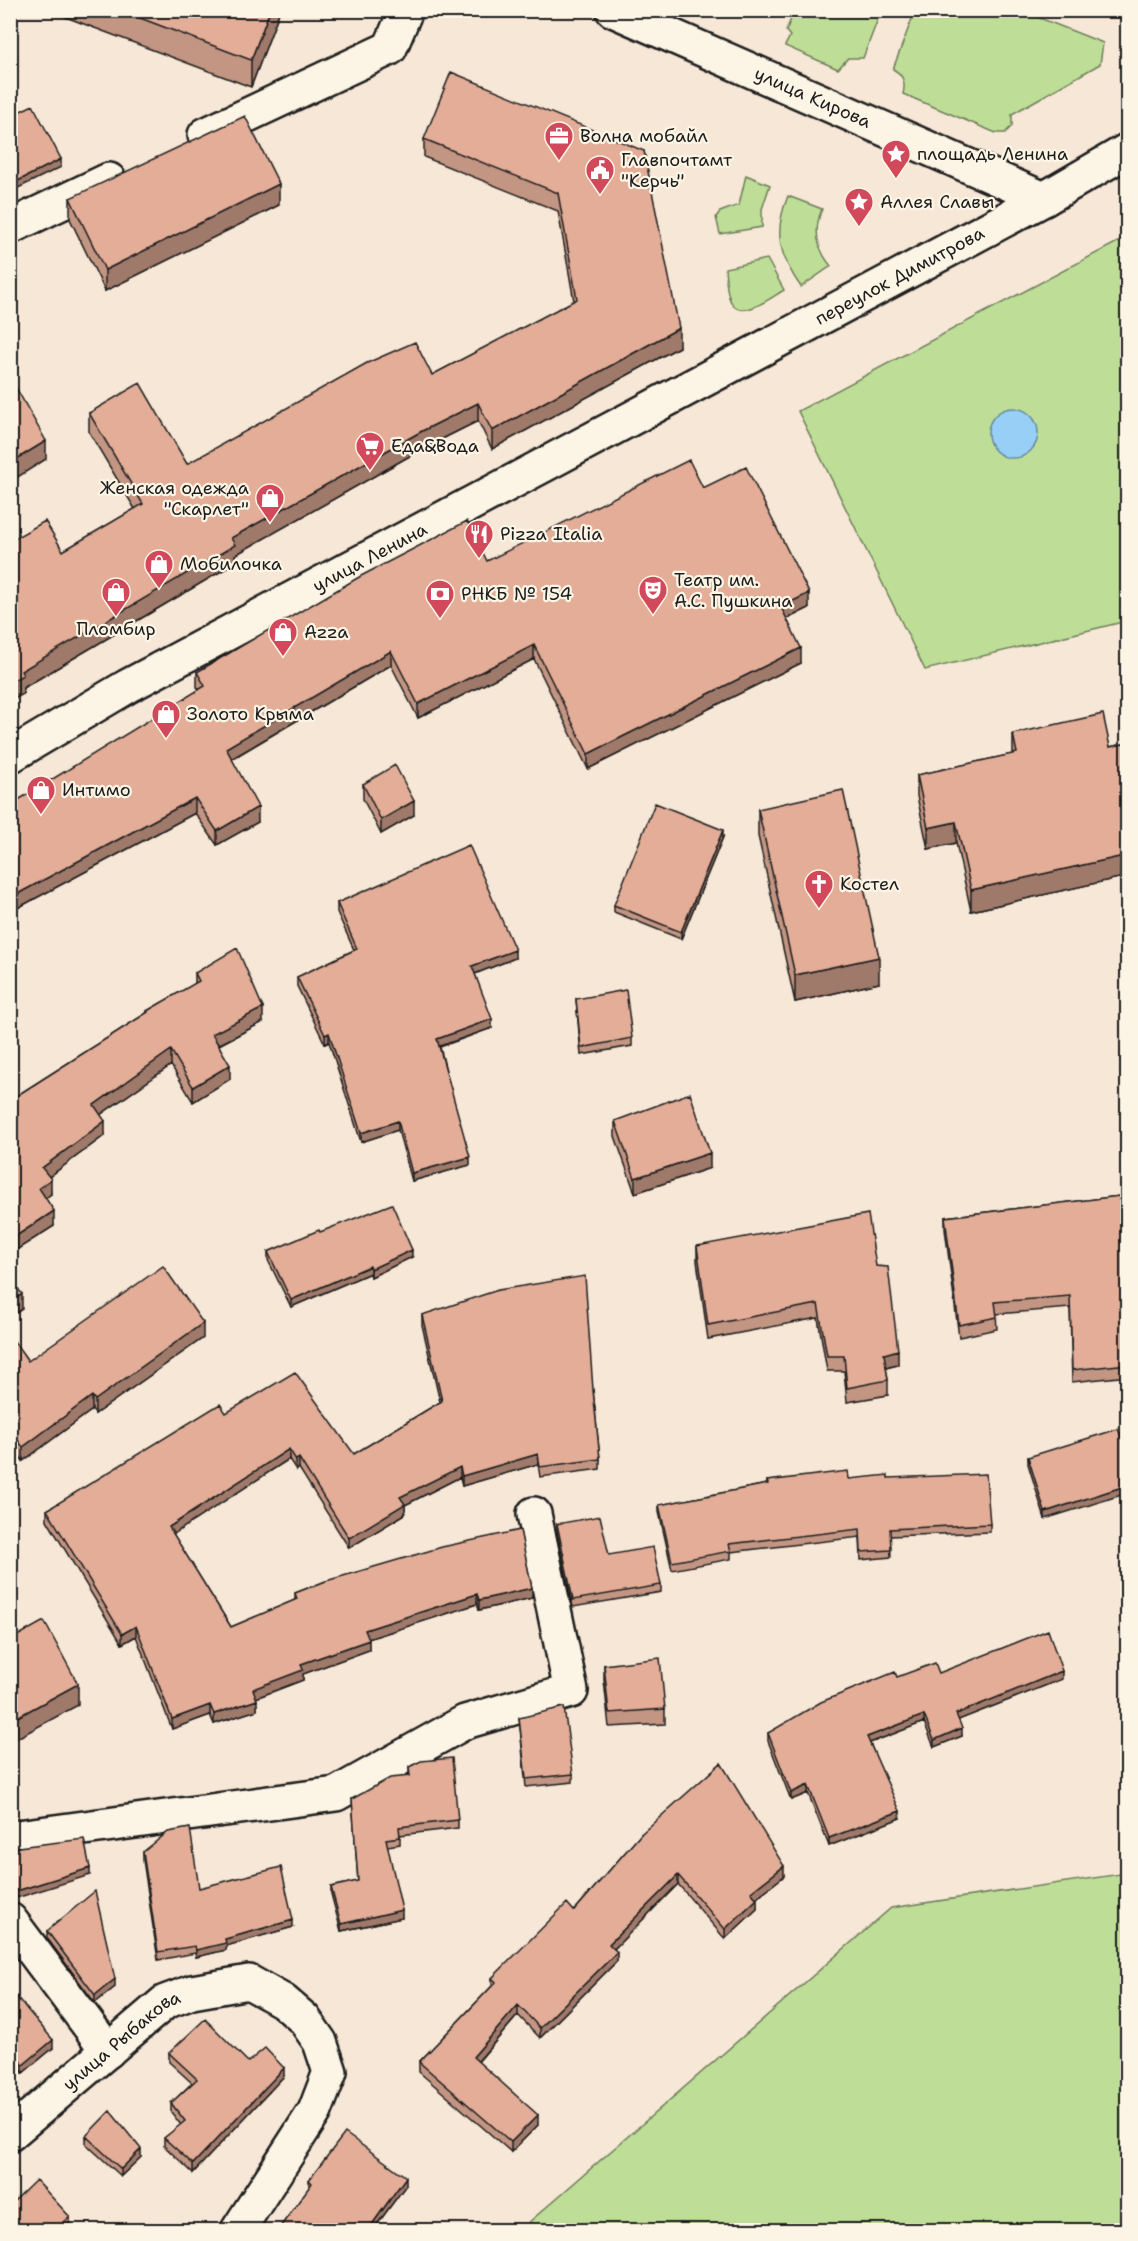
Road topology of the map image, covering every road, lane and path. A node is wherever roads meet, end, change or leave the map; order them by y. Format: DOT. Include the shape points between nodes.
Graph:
graph roads {
  1 [pos="406,10"];
  2 [pos="613,10"];
  3 [pos="173,150"];
  4 [pos="1128,150"];
  5 [pos="141,165"];
  6 [pos="1044,199"];
  7 [pos="10,227"];
  8 [pos="733,363"];
  9 [pos="10,756"];
  10 [pos="534,1514"];
  11 [pos="10,1838"];
  12 [pos="10,1920"];
  13 [pos="108,2051"];
  14 [pos="10,2134"];
  15 [pos="238,2230"];
  1 -- 3 [label="street" via="390,48"];
  2 -- 6 [label="street, улица Кирова"];
  4 -- 6 [label="street, переулок Димитрова"];
  5 -- 7 [label="street"];
  6 -- 8 [label="street, переулок Димитрова"];
  8 -- 9 [label="street, улица Ленина" via="128,686"];
  10 -- 11 [label="street" via="571,1691 465,1722 336,1794"];
  12 -- 13 [label="street"];
  13 -- 14 [label="street, улица Рыбакова"];
  13 -- 15 [label="street, улица Рыбакова" via="165,2002 192,1992 249,1982 283,2001 304,2019 320,2042 330,2072 315,2111"];
}
